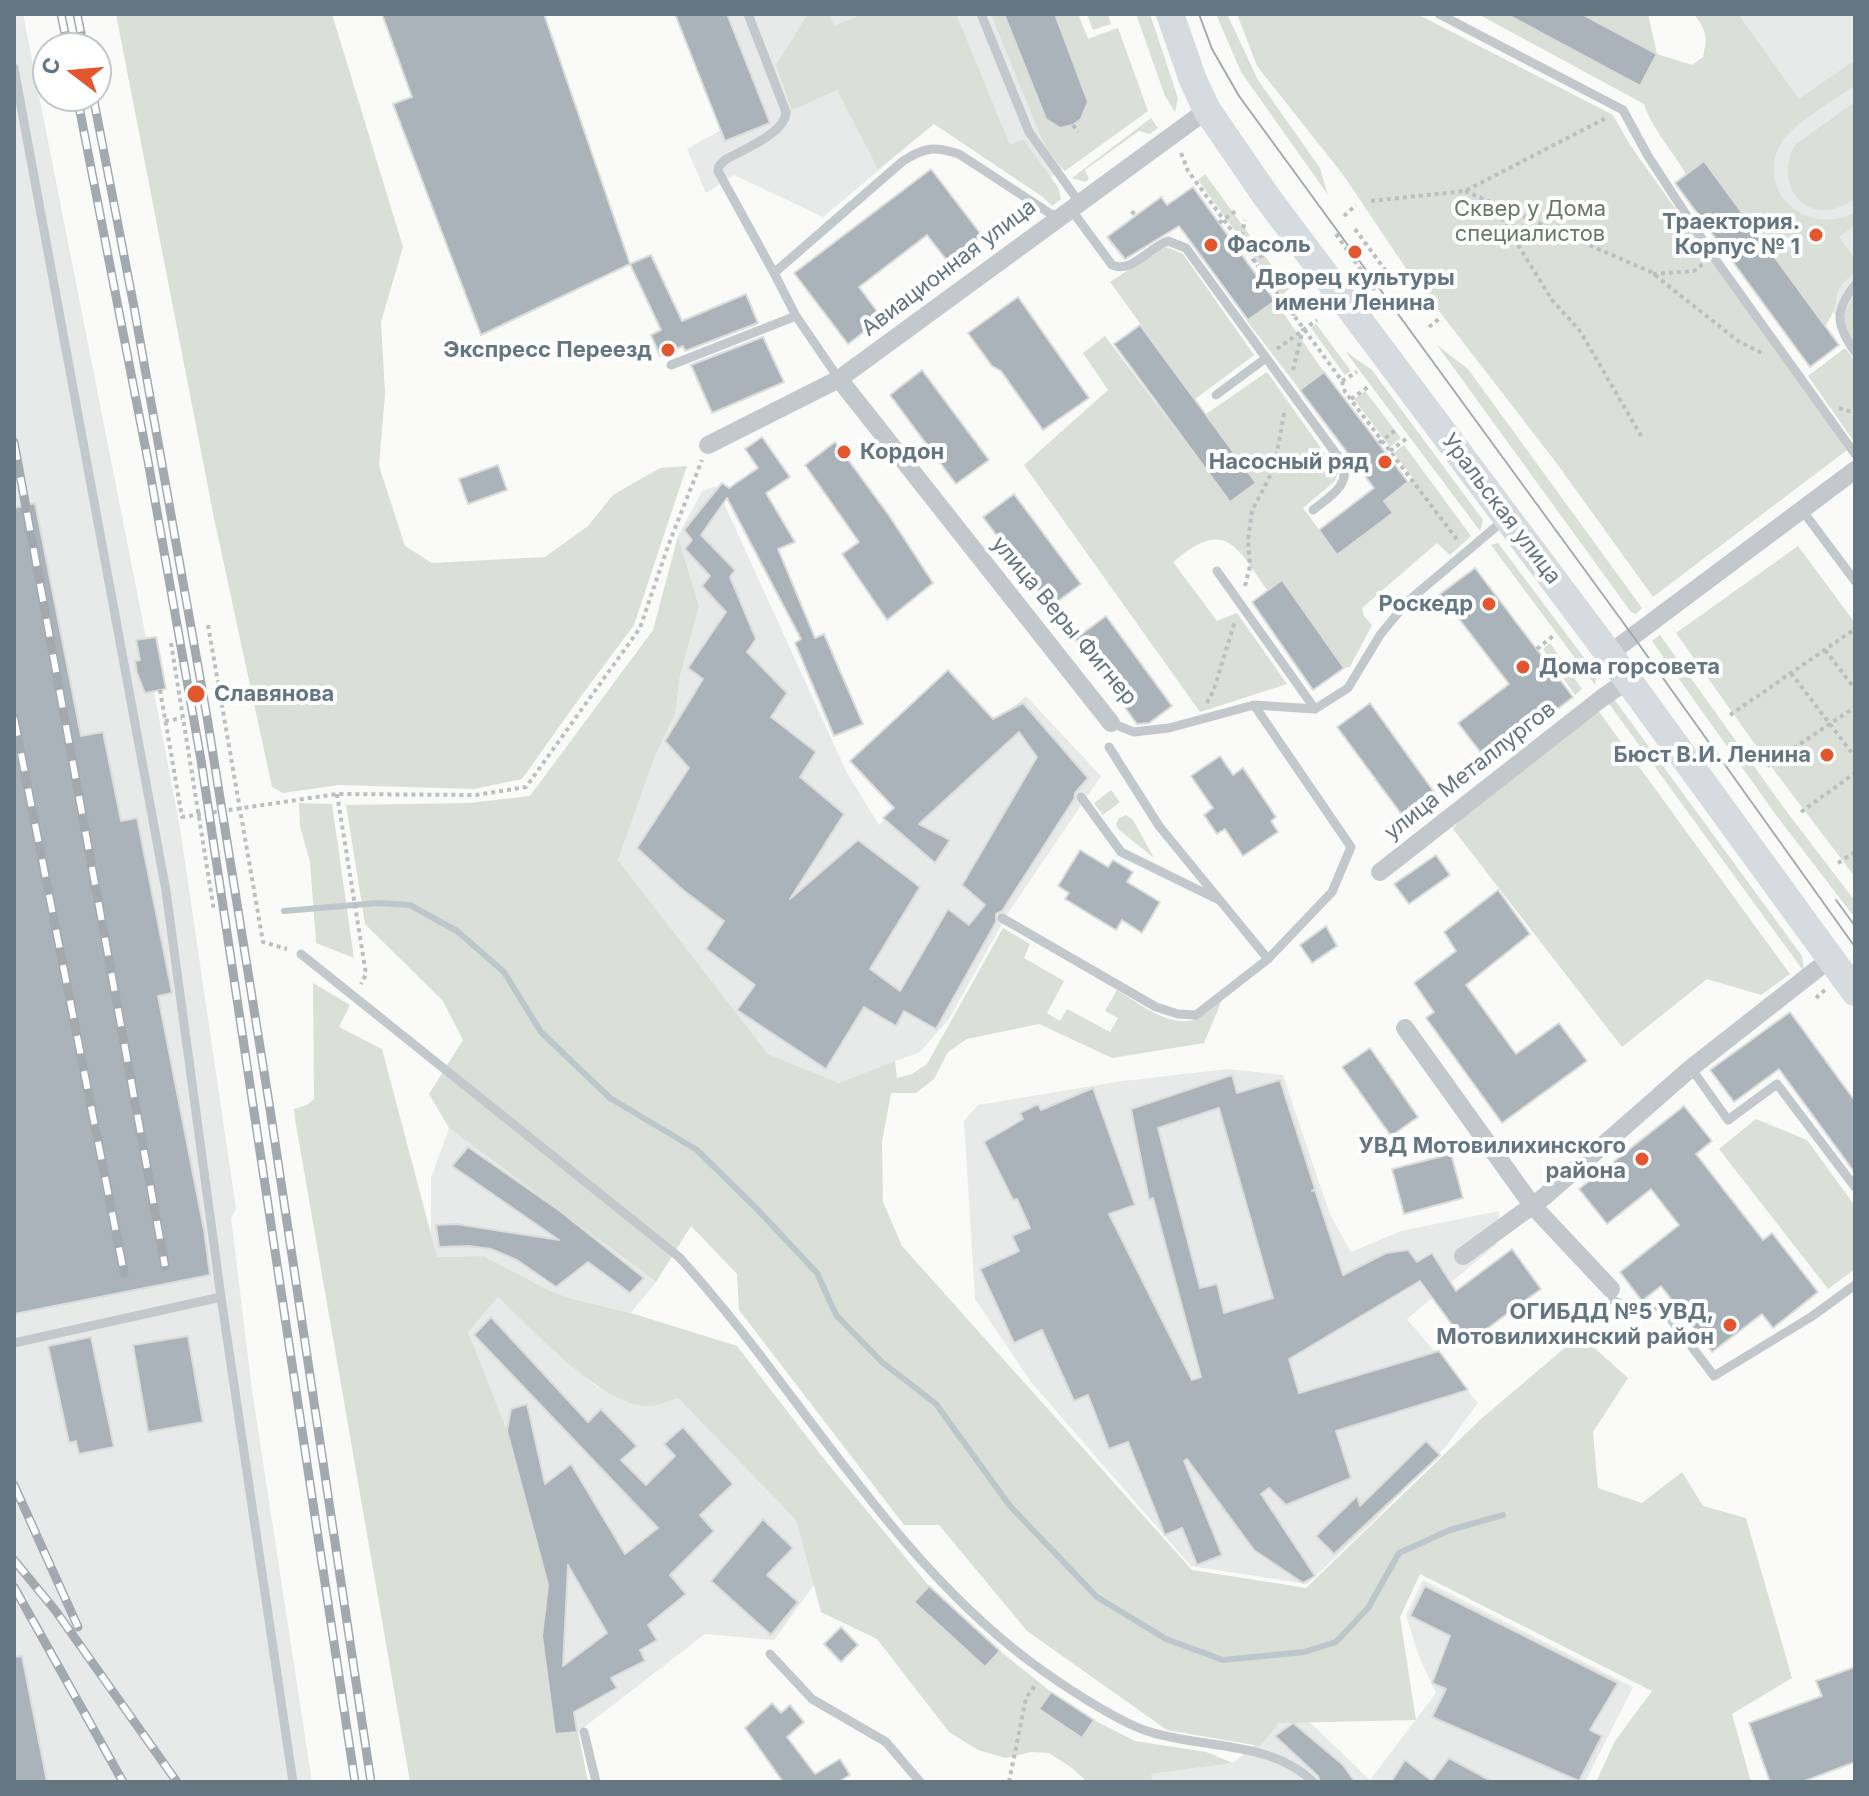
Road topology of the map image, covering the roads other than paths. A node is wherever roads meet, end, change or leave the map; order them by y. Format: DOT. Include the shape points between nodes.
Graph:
graph roads {
  1 [pos="748,14"];
  2 [pos="981,14"];
  3 [pos="1170,14"];
  4 [pos="1439,14"];
  5 [pos="14,68"];
  6 [pos="1207,110"];
  7 [pos="1068,209"];
  8 [pos="774,273"];
  9 [pos="1855,285"];
  10 [pos="796,316"];
  11 [pos="1855,352"];
  12 [pos="1266,358"];
  13 [pos="671,365"];
  14 [pos="839,379"];
  15 [pos="1216,395"];
  16 [pos="708,445"];
  17 [pos="1855,454"];
  18 [pos="1855,470"];
  19 [pos="1313,510"];
  20 [pos="1802,510"];
  21 [pos="1507,518"];
  22 [pos="1217,571"];
  23 [pos="1855,581"];
  24 [pos="1609,654"];
  25 [pos="1628,680"];
  26 [pos="1254,705"];
  27 [pos="1315,709"];
  28 [pos="1111,723"];
  29 [pos="1109,747"];
  30 [pos="1081,797"];
  31 [pos="1380,872"];
  32 [pos="1223,901"];
  33 [pos="1002,918"];
  34 [pos="301,954"];
  35 [pos="1268,959"];
  36 [pos="1830,959"];
  37 [pos="1842,990"];
  38 [pos="1405,1028"];
  39 [pos="1691,1068"];
  40 [pos="1855,1187"];
  41 [pos="1532,1205"];
  42 [pos="1463,1256"];
  43 [pos="1855,1285"];
  44 [pos="1612,1295"];
  45 [pos="221,1297"];
  46 [pos="14,1343"];
  47 [pos="770,1654"];
  48 [pos="584,1732"];
  49 [pos="293,1782"];
  50 [pos="596,1782"];
  51 [pos="920,1782"];
  52 [pos="1313,1782"];
  1 -- 8 [label="lane" via="786,119 778,130 725,160 718,171"];
  2 -- 7 [label="lane" via="1029,132"];
  3 -- 6 [label="main road, Уральская улица"];
  4 -- 17 [label="lane" via="1623,110 1713,256"];
  5 -- 45 [label="lane" via="166,891"];
  6 -- 7 [label="street, Авиационная улица"];
  6 -- 21 [label="main road, Уральская улица"];
  7 -- 8 [label="lane" via="959,154 921,150"];
  7 -- 12 [label="lane" via="1117,267 1168,241 1186,248"];
  7 -- 14 [label="street, Авиационная улица"];
  8 -- 10 [label="lane"];
  9 -- 11 [label="lane" via="1840,304 1839,321"];
  10 -- 13 [label="lane"];
  10 -- 14 [label="lane"];
  12 -- 15 [label="lane"];
  12 -- 19 [label="lane" via="1346,470 1338,490"];
  14 -- 16 [label="street, Авиационная улица"];
  14 -- 28 [label="street, улица Веры Фигнер"];
  18 -- 20 [label="street"];
  20 -- 23 [label="lane"];
  20 -- 24 [label="street"];
  21 -- 24 [label="main road, Уральская улица"];
  21 -- 27 [label="lane" via="1407,602 1348,688"];
  22 -- 27 [label="lane"];
  24 -- 25 [label="main road, Уральская улица"];
  25 -- 31 [label="street, улица Металлургов"];
  25 -- 36 [label="main road, Уральская улица"];
  26 -- 27 [label="lane, улица Веры Фигнер"];
  26 -- 28 [label="lane, улица Веры Фигнер" via="1169,728 1134,732"];
  26 -- 35 [label="lane" via="1351,847 1332,892"];
  29 -- 32 [label="lane" via="1159,826"];
  30 -- 32 [label="lane" via="1121,852"];
  32 -- 35 [label="lane"];
  33 -- 35 [label="lane" via="1156,1007 1178,1014 1196,1015"];
  34 -- 52 [label="lane" via="679,1257 930,1570 1026,1659 1148,1731 1269,1756 1291,1764"];
  36 -- 37 [label="main road, Уральская улица"];
  36 -- 39 [label="street"];
  38 -- 41 [label="street"];
  39 -- 40 [label="lane" via="1728,1120 1777,1084"];
  39 -- 41 [label="street"];
  41 -- 42 [label="street"];
  41 -- 44 [label="street"];
  43 -- 44 [label="lane" via="1714,1376 1660,1305 1639,1311"];
  45 -- 46 [label="lane"];
  45 -- 49 [label="lane"];
  47 -- 51 [label="lane" via="812,1699 886,1742"];
  48 -- 50 [label="lane"];
}
